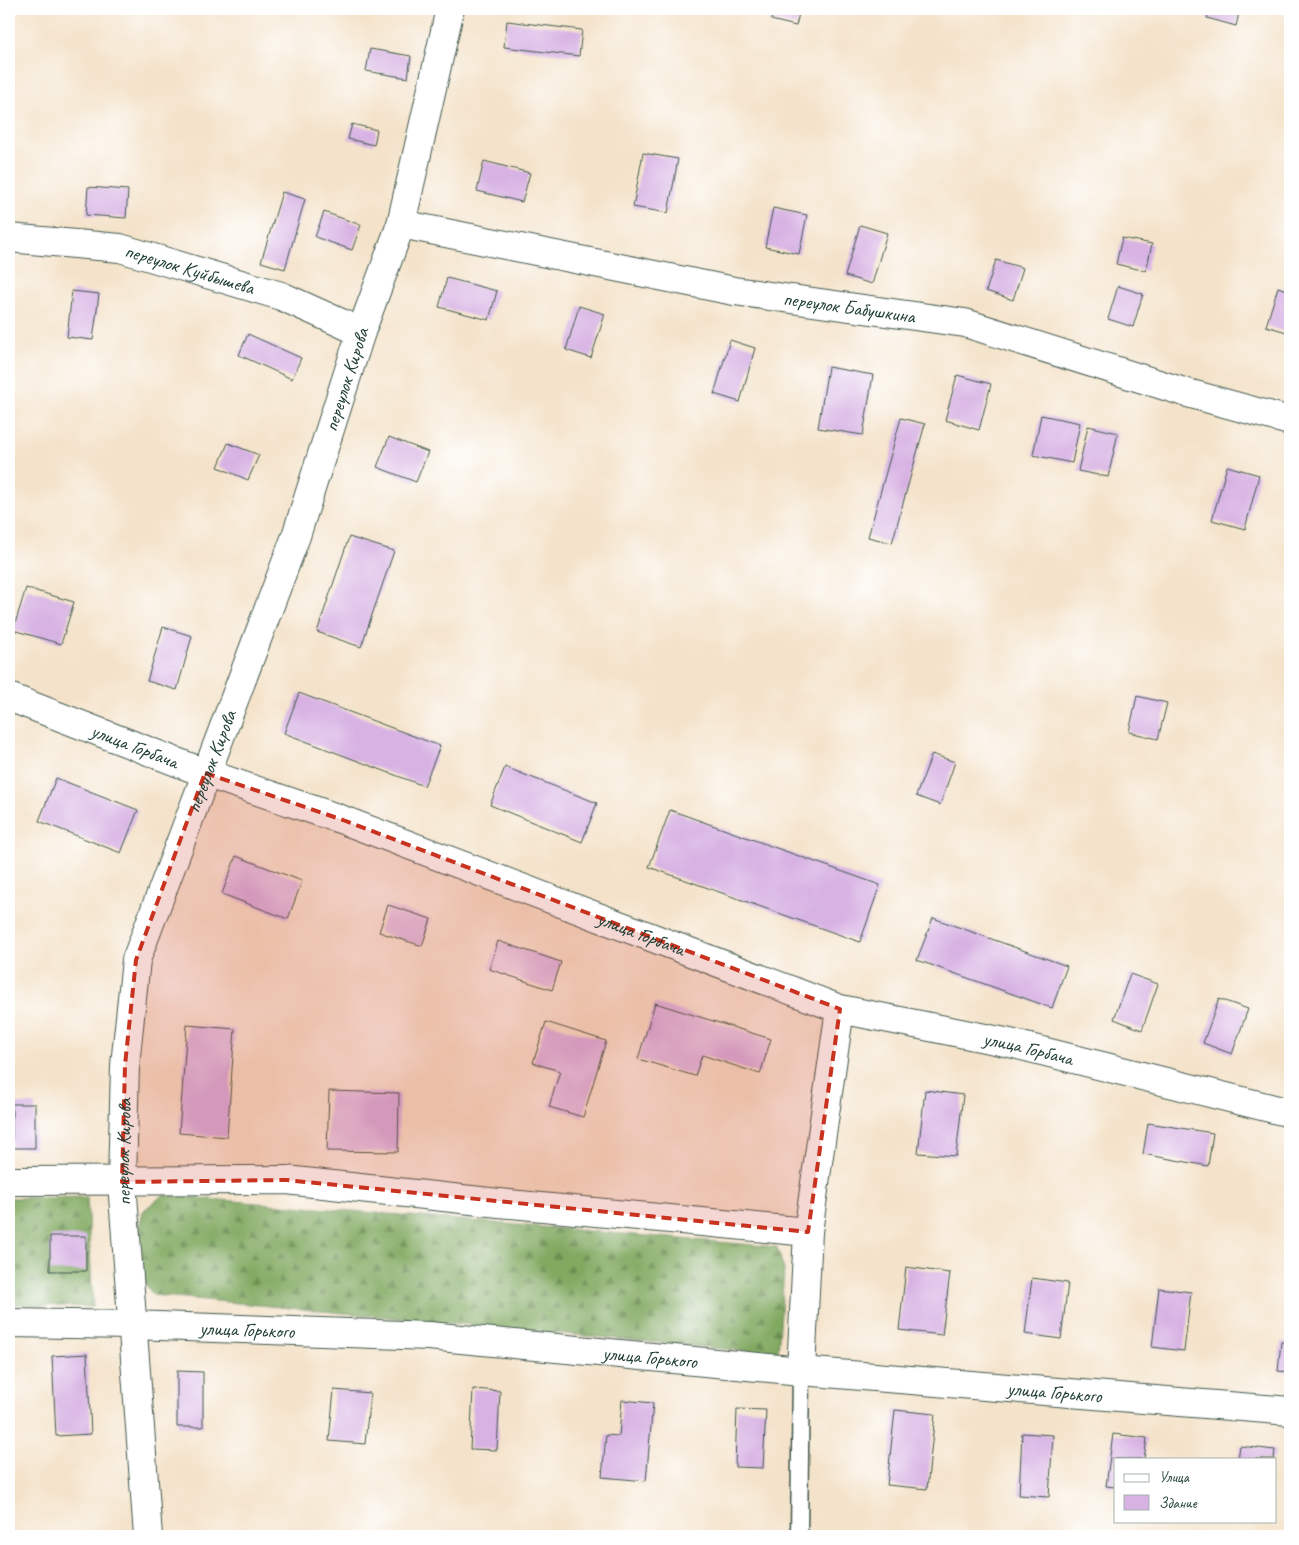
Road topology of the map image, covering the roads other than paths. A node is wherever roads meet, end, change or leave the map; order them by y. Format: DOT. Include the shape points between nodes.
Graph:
graph roads {
  1 [pos="450,9"];
  2 [pos="401,224"];
  3 [pos="9,238"];
  4 [pos="361,332"];
  5 [pos="1290,421"];
  6 [pos="9,697"];
  7 [pos="205,772"];
  8 [pos="840,1009"];
  9 [pos="1290,1113"];
  10 [pos="9,1181"];
  11 [pos="122,1182"];
  12 [pos="808,1232"];
  13 [pos="9,1323"];
  14 [pos="132,1325"];
  15 [pos="801,1371"];
  16 [pos="1290,1411"];
  17 [pos="148,1536"];
  18 [pos="799,1536"];
  1 -- 2 [label="street, переулок Кирова"];
  2 -- 4 [label="street, переулок Кирова"];
  2 -- 5 [label="street, переулок Бабушкина" via="734,290 965,323 1184,392"];
  3 -- 4 [label="street, переулок Куйбышева" via="120,248 281,296"];
  4 -- 7 [label="street, переулок Кирова" via="296,536"];
  6 -- 7 [label="street, улица Горбача"];
  7 -- 8 [label="street, улица Горбача" via="344,820"];
  7 -- 11 [label="street, переулок Кирова" via="136,960 125,1065"];
  8 -- 9 [label="street, улица Горбача" via="1010,1044"];
  8 -- 12 [label="street"];
  10 -- 11 [label="street"];
  11 -- 12 [label="street" via="286,1180"];
  11 -- 14 [label="street, переулок Кирова"];
  12 -- 15 [label="street"];
  13 -- 14 [label="street, улица Горького"];
  14 -- 15 [label="street, улица Горького" via="429,1336"];
  14 -- 17 [label="street, переулок Кирова"];
  15 -- 16 [label="street, улица Горького"];
  15 -- 18 [label="lane"];
}
